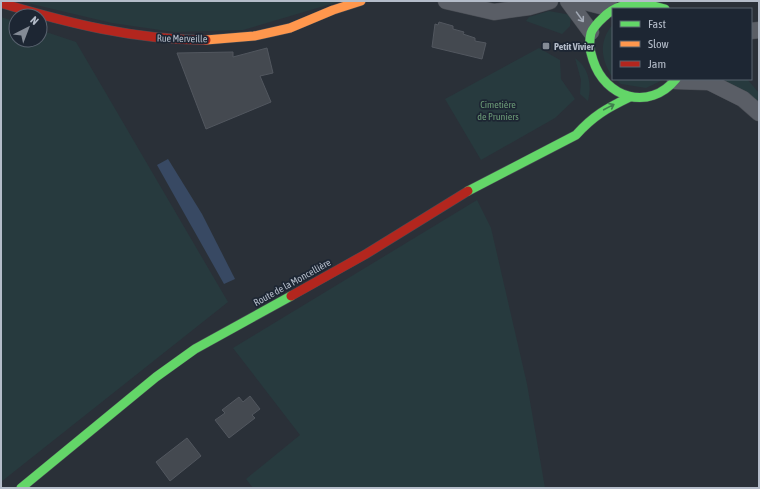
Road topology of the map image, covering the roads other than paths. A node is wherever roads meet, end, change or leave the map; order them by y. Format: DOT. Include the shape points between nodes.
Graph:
graph roads {
  1 [pos="361,1"];
  2 [pos="446,1"];
  3 [pos="550,1"];
  4 [pos="568,1"];
  5 [pos="581,1"];
  6 [pos="637,1"];
  7 [pos="1,3"];
  8 [pos="615,8"];
  9 [pos="663,8"];
  10 [pos="612,9"];
  11 [pos="591,32"];
  12 [pos="598,76"];
  13 [pos="676,80"];
  14 [pos="704,80"];
  15 [pos="597,88"];
  16 [pos="630,97"];
  17 [pos="594,108"];
  18 [pos="759,113"];
  19 [pos="589,120"];
  20 [pos="21,488"];
  1 -- 7 [label="street, Rue Merveille" via="290,28 249,36 205,39 162,39 61,21"];
  2 -- 3 [label="street" via="494,12"];
  4 -- 11 [label="street, one-way"];
  5 -- 10 [label="street"];
  6 -- 8 [label="street"];
  6 -- 9 [label="street" via="649,2"];
  10 -- 11 [label="street"];
  11 -- 12 [label="street" via="590,55"];
  12 -- 15 [label="street"];
  12 -- 16 [label="street" via="614,91"];
  13 -- 14 [label="street"];
  13 -- 16 [label="street" via="670,87 652,96"];
  14 -- 18 [label="street" via="743,99"];
  19 -- 16 [label="street, Route de la Moncellière, one-way"];
  17 -- 19 [label="street, Route de la Moncellière"];
  19 -- 20 [label="street, Route de la Moncellière" via="576,135 482,183 366,254 196,349 156,377"];
}
